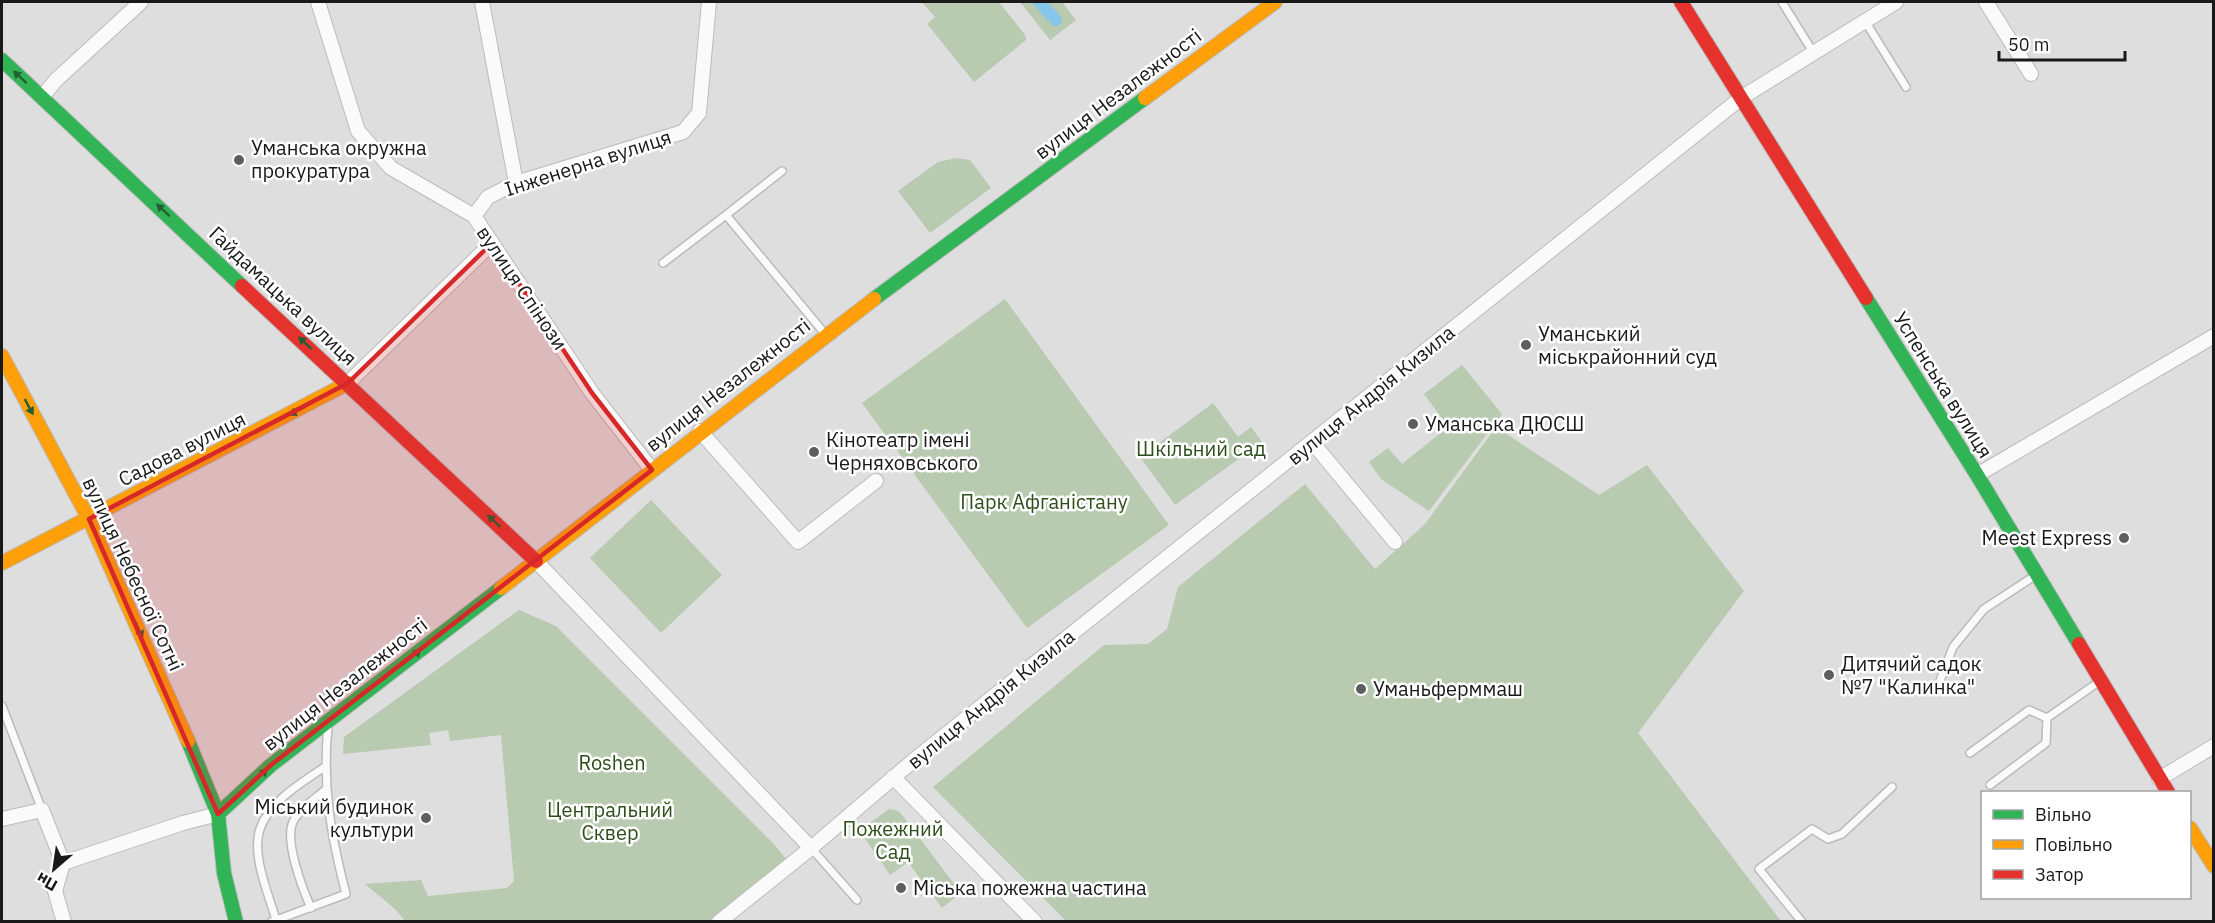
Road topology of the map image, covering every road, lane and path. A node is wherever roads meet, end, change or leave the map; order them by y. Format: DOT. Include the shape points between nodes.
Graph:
graph roads {
  1 [pos="141,2"];
  2 [pos="318,2"];
  3 [pos="482,2"];
  4 [pos="709,2"];
  5 [pos="1275,2"];
  6 [pos="1681,2"];
  7 [pos="1782,2"];
  8 [pos="1896,2"];
  9 [pos="1986,2"];
  10 [pos="1865,21"];
  11 [pos="1813,52"];
  12 [pos="2,60"];
  13 [pos="2031,74"];
  14 [pos="1906,87"];
  15 [pos="42,97"];
  16 [pos="1741,98"];
  17 [pos="782,171"];
  18 [pos="516,183"];
  19 [pos="726,215"];
  20 [pos="474,216"];
  21 [pos="492,243"];
  22 [pos="663,263"];
  23 [pos="823,336"];
  24 [pos="2214,336"];
  25 [pos="2,356"];
  26 [pos="348,383"];
  27 [pos="700,431"];
  28 [pos="1312,442"];
  29 [pos="652,470"];
  30 [pos="1977,475"];
  31 [pos="876,481"];
  32 [pos="89,519"];
  33 [pos="1395,542"];
  34 [pos="536,561"];
  35 [pos="2,563"];
  36 [pos="2036,575"];
  37 [pos="2100,681"];
  38 [pos="1938,686"];
  39 [pos="2,706"];
  40 [pos="2047,718"];
  41 [pos="329,721"];
  42 [pos="2214,746"];
  43 [pos="1970,753"];
  44 [pos="326,766"];
  45 [pos="893,777"];
  46 [pos="2159,779"];
  47 [pos="1990,784"];
  48 [pos="1892,787"];
  49 [pos="326,789"];
  50 [pos="2167,791"];
  51 [pos="42,810"];
  52 [pos="218,814"];
  53 [pos="2,819"];
  54 [pos="2191,830"];
  55 [pos="811,848"];
  56 [pos="63,863"];
  57 [pos="2214,866"];
  58 [pos="857,900"];
  59 [pos="311,908"];
  60 [pos="64,921"];
  61 [pos="236,921"];
  62 [pos="274,921"];
  63 [pos="719,921"];
  64 [pos="1035,921"];
  65 [pos="1802,921"];
  1 -- 15 [label="street"];
  2 -- 20 [label="street, вулиця Спінози" via="358,131 391,168"];
  3 -- 18 [label="street"];
  4 -- 18 [label="street, Інженерна вулиця" via="699,112 683,132"];
  5 -- 23 [label="main road, вулиця Незалежності"];
  6 -- 16 [label="main road, Успенська вулиця"];
  7 -- 11 [label="lane"];
  8 -- 10 [label="street, вулиця Андрія Кизила"];
  9 -- 13 [label="street"];
  10 -- 11 [label="street, вулиця Андрія Кизила"];
  10 -- 14 [label="lane"];
  11 -- 16 [label="street, вулиця Андрія Кизила"];
  15 -- 12 [label="main road, Гайдамацька вулиця, one-way"];
  26 -- 15 [label="main road, Гайдамацька вулиця, one-way"];
  16 -- 28 [label="street, вулиця Андрія Кизила"];
  16 -- 30 [label="main road, Успенська вулиця"];
  17 -- 19 [label="lane"];
  18 -- 20 [label="street, Інженерна вулиця" via="488,197"];
  19 -- 22 [label="lane"];
  19 -- 23 [label="lane" via="821,328"];
  20 -- 21 [label="street, вулиця Спінози"];
  21 -- 26 [label="street"];
  21 -- 29 [label="street, вулиця Спінози" via="592,393"];
  23 -- 27 [label="main road, вулиця Незалежності"];
  24 -- 30 [label="street"];
  25 -- 32 [label="main road, вулиця Небесної Сотні, one-way"];
  26 -- 32 [label="main road, Садова вулиця, one-way"];
  34 -- 26 [label="main road, Гайдамацька вулиця, one-way"];
  27 -- 29 [label="main road, вулиця Незалежності"];
  27 -- 31 [label="street" via="798,542"];
  28 -- 33 [label="street"];
  28 -- 45 [label="street, вулиця Андрія Кизила"];
  29 -- 34 [label="main road, вулиця Незалежності"];
  30 -- 36 [label="main road, Успенська вулиця"];
  32 -- 35 [label="main road, Садова вулиця"];
  32 -- 52 [label="main road, вулиця Небесної Сотні, one-way"];
  41 -- 34 [label="main road, вулиця Незалежності, one-way"];
  34 -- 55 [label="street"];
  36 -- 37 [label="main road, Успенська вулиця"];
  36 -- 38 [label="lane" via="1984,609 1953,648"];
  37 -- 40 [label="lane"];
  37 -- 46 [label="main road, Успенська вулиця"];
  39 -- 51 [label="lane"];
  40 -- 43 [label="lane" via="2029,710"];
  40 -- 47 [label="lane" via="2046,743"];
  41 -- 44 [label="lane"];
  52 -- 41 [label="main road, вулиця Незалежності, one-way" via="271,765"];
  42 -- 46 [label="street"];
  44 -- 49 [label="lane"];
  44 -- 62 [label="lane" via="282,799 259,830 261,865"];
  45 -- 55 [label="street, вулиця Андрія Кизила"];
  45 -- 64 [label="street"];
  46 -- 50 [label="main road, Успенська вулиця"];
  48 -- 65 [label="lane" via="1842,834 1828,839 1812,829 1759,869"];
  49 -- 59 [label="lane" via="297,817 291,829 297,869"];
  49 -- 59 [label="lane" via="346,894"];
  51 -- 53 [label="street"];
  51 -- 56 [label="street"];
  52 -- 56 [label="street"];
  52 -- 61 [label="main road, вулиця Небесної Сотні" via="224,873"];
  54 -- 57 [label="main road"];
  55 -- 58 [label="lane"];
  55 -- 63 [label="street, вулиця Андрія Кизила"];
  56 -- 60 [label="street" via="55,891"];
  59 -- 62 [label="lane"];
}
